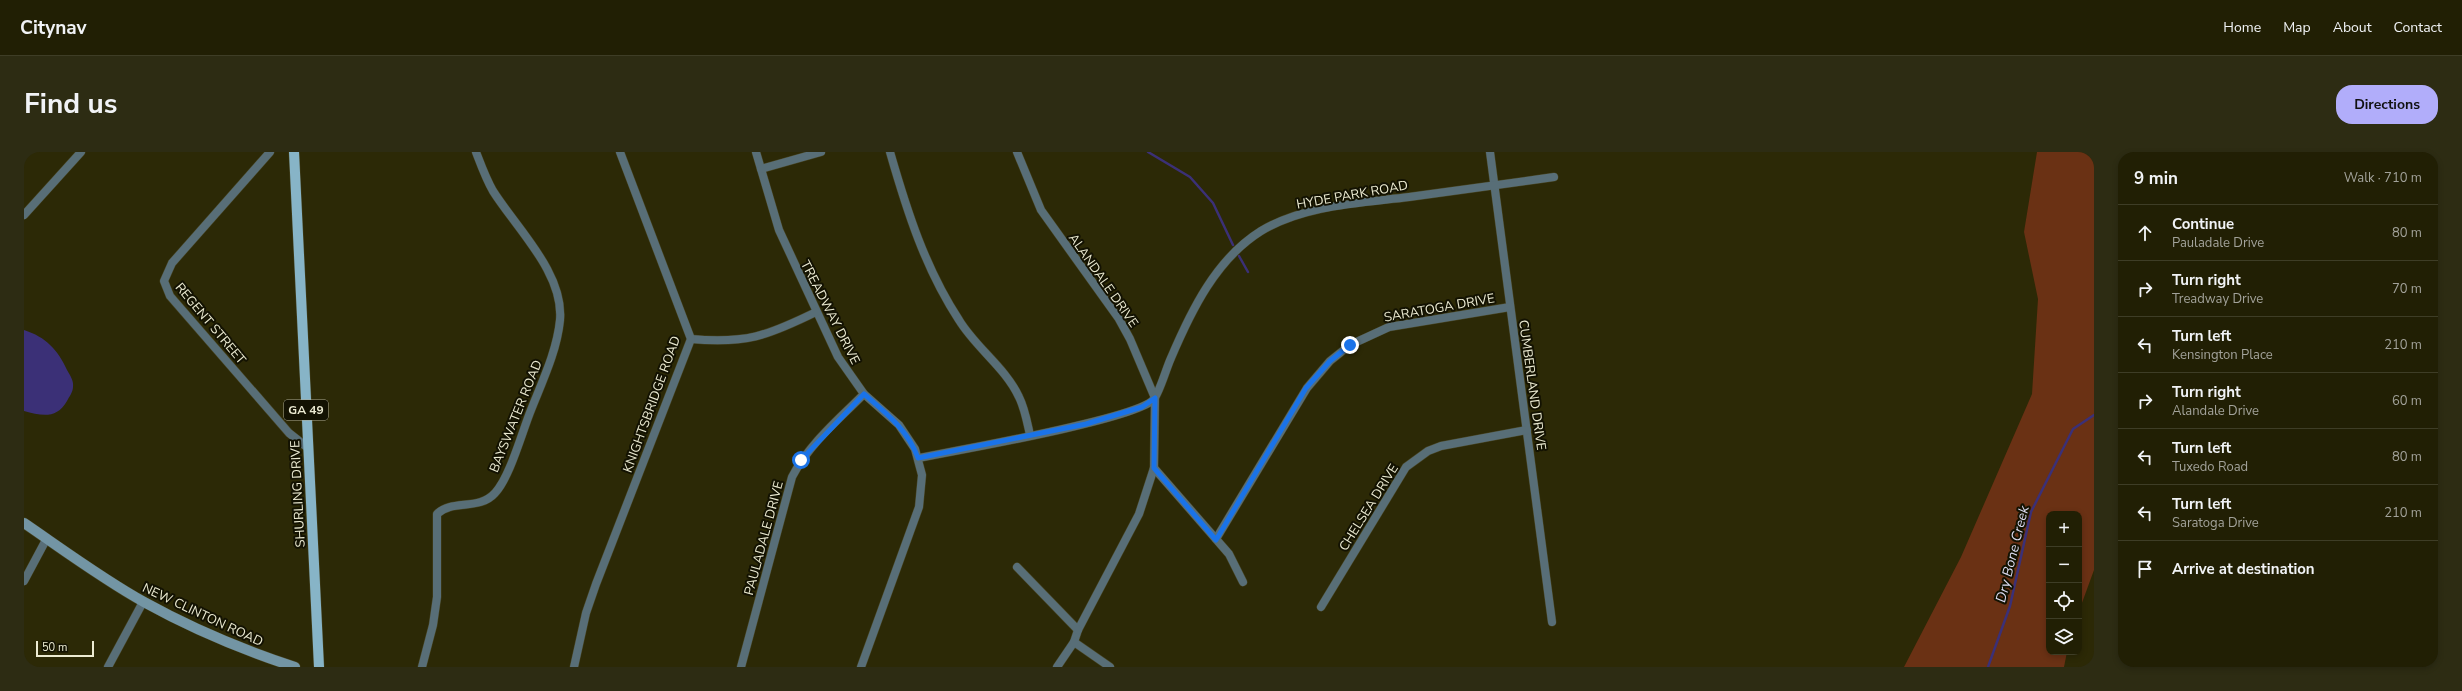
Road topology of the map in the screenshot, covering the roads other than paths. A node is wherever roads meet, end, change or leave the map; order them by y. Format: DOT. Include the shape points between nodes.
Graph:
graph roads {
  1 [pos="81,152"];
  2 [pos="270,152"];
  3 [pos="294,152"];
  4 [pos="476,152"];
  5 [pos="620,152"];
  6 [pos="756,152"];
  7 [pos="821,152"];
  8 [pos="890,152"];
  9 [pos="1017,152"];
  10 [pos="1490,152"];
  11 [pos="761,169"];
  12 [pos="1554,177"];
  13 [pos="1494,186"];
  14 [pos="24,215"];
  15 [pos="1510,306"];
  16 [pos="816,312"];
  17 [pos="691,339"];
  18 [pos="864,394"];
  19 [pos="1155,398"];
  20 [pos="1527,430"];
  21 [pos="1030,435"];
  22 [pos="308,448"];
  23 [pos="918,458"];
  24 [pos="1154,468"];
  25 [pos="24,522"];
  26 [pos="46,538"];
  27 [pos="1216,540"];
  28 [pos="1017,567"];
  29 [pos="24,581"];
  30 [pos="1243,582"];
  31 [pos="143,602"];
  32 [pos="1321,607"];
  33 [pos="1552,622"];
  34 [pos="1078,630"];
  35 [pos="1074,642"];
  36 [pos="108,667"];
  37 [pos="295,667"];
  38 [pos="319,667"];
  39 [pos="422,667"];
  40 [pos="574,667"];
  41 [pos="741,667"];
  42 [pos="862,667"];
  43 [pos="1057,667"];
  44 [pos="1110,667"];
  1 -- 14 [label="street"];
  2 -- 22 [label="street, REGENT STREET" via="172,263 164,281 170,296 289,433"];
  3 -- 22 [label="main road, SHURLING DRIVE / GA 49"];
  4 -- 39 [label="street, BAYSWATER ROAD" via="492,190 554,281 560,306 560,320 552,353 536,398 496,492 479,504 443,509 437,514 437,597 433,626"];
  5 -- 17 [label="street, KNIGHTSBRIDGE ROAD"];
  6 -- 11 [label="street, TREADWAY DRIVE"];
  7 -- 11 [label="street"];
  8 -- 21 [label="street" via="923,254 959,321 1016,391"];
  9 -- 19 [label="street, ALANDALE DRIVE" via="1041,210 1119,319"];
  10 -- 13 [label="street, CUMBERLAND DRIVE"];
  11 -- 16 [label="street, TREADWAY DRIVE" via="779,230"];
  12 -- 13 [label="street, HYDE PARK ROAD"];
  13 -- 15 [label="street, CUMBERLAND DRIVE"];
  13 -- 19 [label="street, HYDE PARK ROAD" via="1321,209 1295,215 1260,232 1230,256 1207,287 1175,348"];
  15 -- 20 [label="street, CUMBERLAND DRIVE"];
  15 -- 27 [label="street, SARATOGA DRIVE" via="1389,327 1361,339 1330,361 1306,388"];
  16 -- 17 [label="street" via="766,336 740,340"];
  16 -- 18 [label="street, TREADWAY DRIVE" via="838,357"];
  17 -- 40 [label="street, KNIGHTSBRIDGE ROAD" via="596,584 586,613"];
  18 -- 23 [label="street, TREADWAY DRIVE" via="899,425"];
  18 -- 41 [label="street, PAULADALE DRIVE" via="815,443 801,460 792,477"];
  19 -- 21 [label="street" via="1142,407 1125,413"];
  19 -- 24 [label="street, ALANDALE DRIVE"];
  20 -- 32 [label="street, CHELSEA DRIVE" via="1441,446 1428,451 1406,467"];
  20 -- 33 [label="street, CUMBERLAND DRIVE"];
  21 -- 23 [label="street"];
  22 -- 38 [label="main road, SHURLING DRIVE / GA 49"];
  23 -- 42 [label="street, TREADWAY DRIVE" via="922,483 919,507"];
  24 -- 27 [label="street"];
  24 -- 34 [label="street, ALANDALE DRIVE" via="1130,534"];
  25 -- 26 [label="street, NEW CLINTON ROAD"];
  26 -- 29 [label="street"];
  26 -- 31 [label="street, NEW CLINTON ROAD"];
  27 -- 30 [label="street" via="1235,563"];
  28 -- 34 [label="street"];
  31 -- 36 [label="street"];
  31 -- 37 [label="street, NEW CLINTON ROAD" via="265,658"];
  34 -- 35 [label="street, ALANDALE DRIVE"];
  35 -- 43 [label="street, ALANDALE DRIVE"];
  35 -- 44 [label="street"];
}
